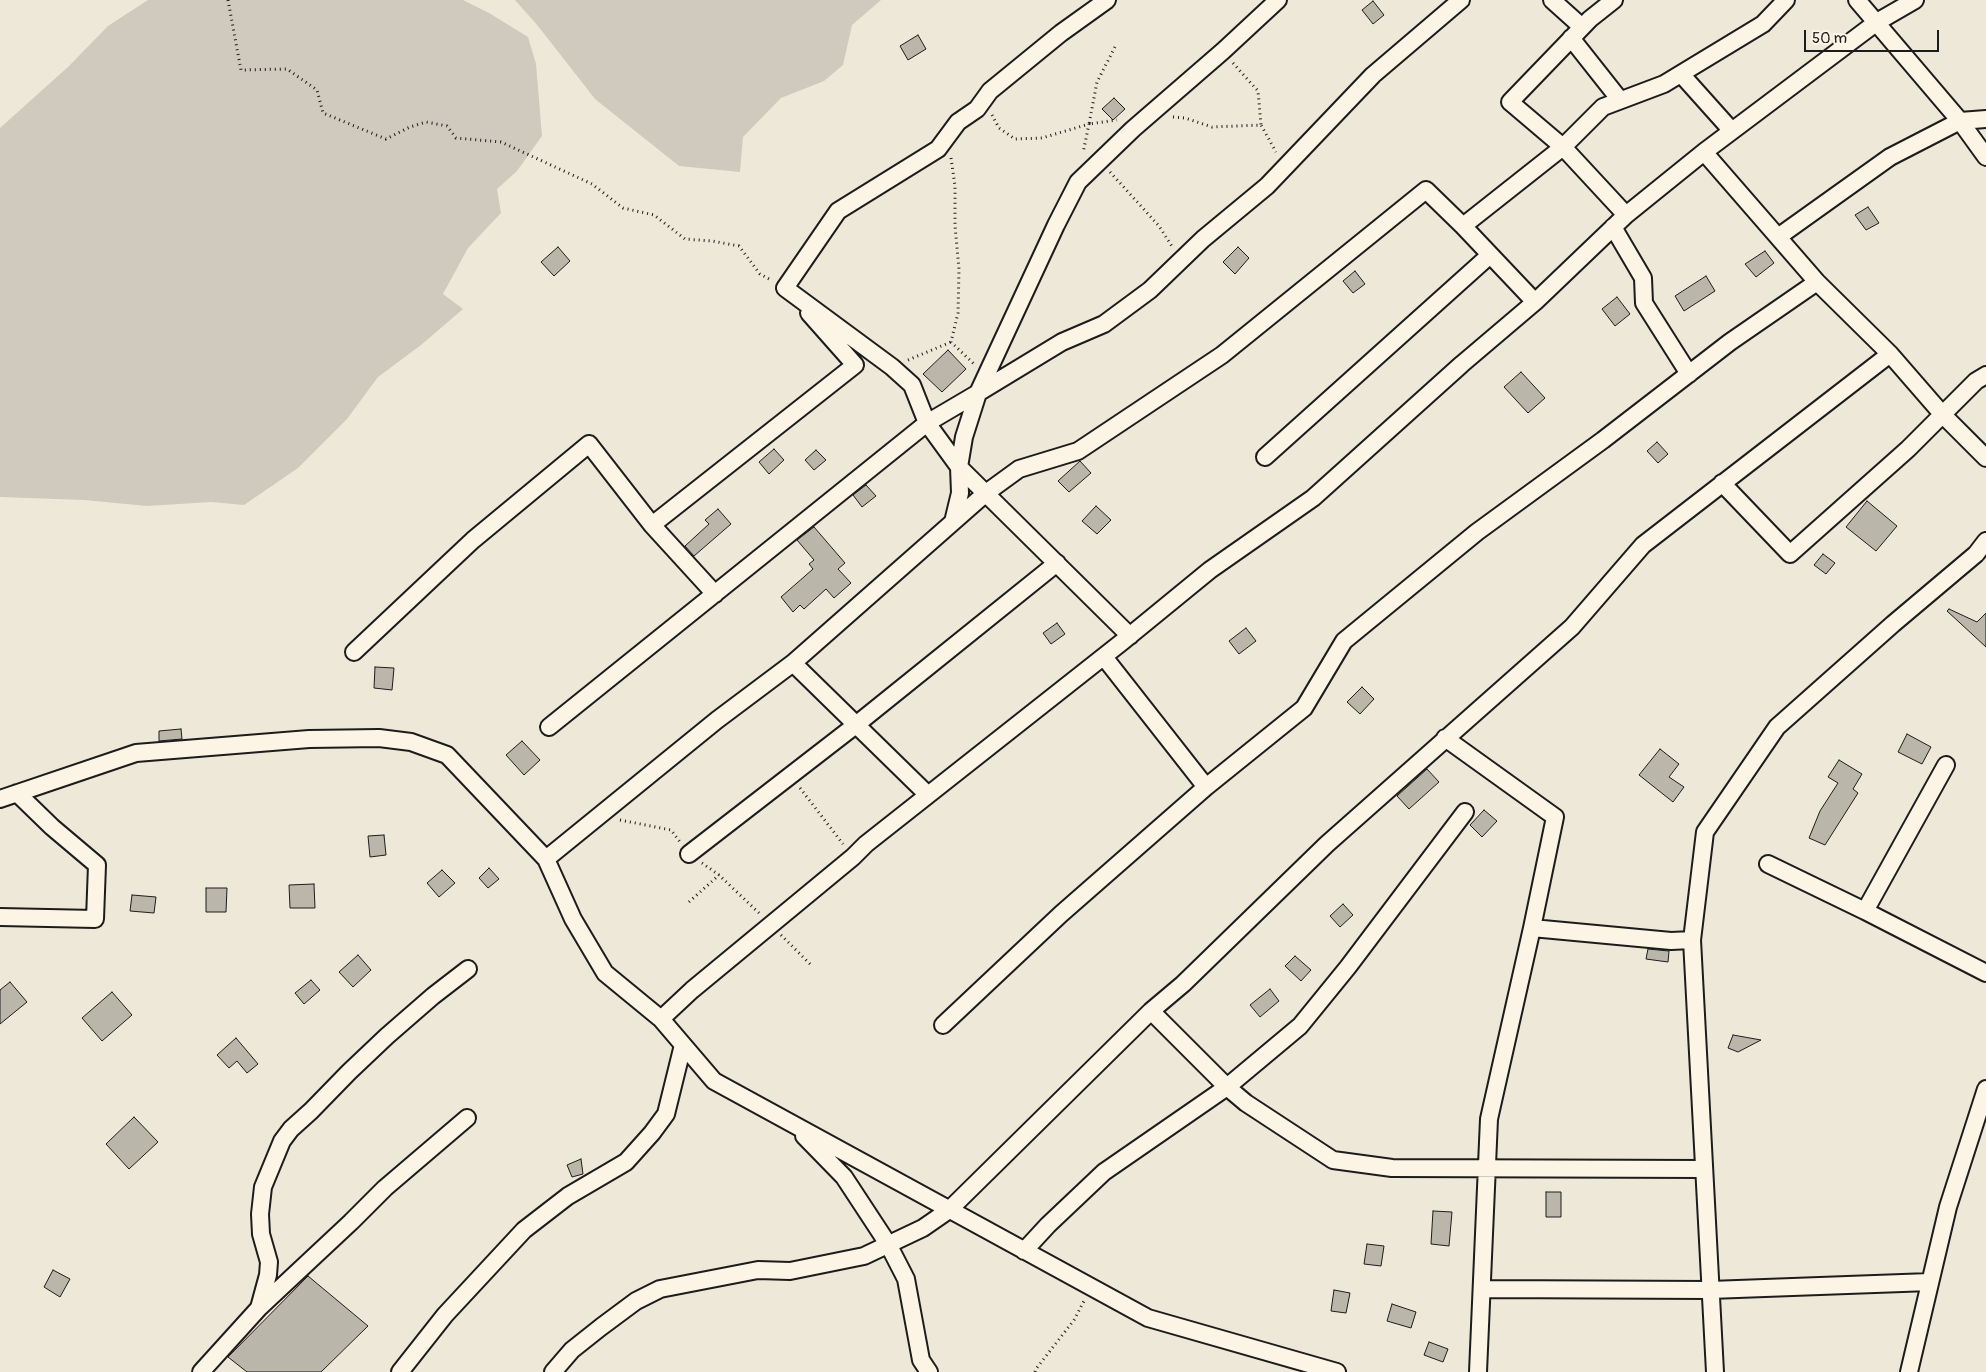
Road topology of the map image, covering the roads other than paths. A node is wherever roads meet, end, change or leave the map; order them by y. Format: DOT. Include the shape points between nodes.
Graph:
graph roads {
  1 [pos="1107,0"];
  2 [pos="1278,0"];
  3 [pos="1461,0"];
  4 [pos="1552,0"];
  5 [pos="1614,0"];
  6 [pos="1786,0"];
  7 [pos="1857,0"];
  8 [pos="1915,0"];
  9 [pos="1877,22"];
  10 [pos="1576,32"];
  11 [pos="1681,74"];
  12 [pos="1620,100"];
  13 [pos="1986,119"];
  14 [pos="1960,121"];
  15 [pos="1732,131"];
  16 [pos="1563,147"];
  17 [pos="1704,152"];
  18 [pos="1986,157"];
  19 [pos="1626,215"];
  20 [pos="1463,226"];
  21 [pos="1613,227"];
  22 [pos="1778,237"];
  23 [pos="1490,255"];
  24 [pos="1817,282"];
  25 [pos="785,288"];
  26 [pos="1535,302"];
  27 [pos="1890,354"];
  28 [pos="1690,374"];
  29 [pos="1986,375"];
  30 [pos="978,393"];
  31 [pos="1943,415"];
  32 [pos="927,423"];
  33 [pos="1265,457"];
  34 [pos="1986,458"];
  35 [pos="959,467"];
  36 [pos="1722,483"];
  37 [pos="986,493"];
  38 [pos="953,522"];
  39 [pos="652,525"];
  40 [pos="1986,541"];
  41 [pos="1058,563"];
  42 [pos="715,594"];
  43 [pos="1130,636"];
  44 [pos="354,652"];
  45 [pos="1104,657"];
  46 [pos="793,663"];
  47 [pos="858,724"];
  48 [pos="549,727"];
  49 [pos="1445,738"];
  50 [pos="1946,765"];
  51 [pos="1206,787"];
  52 [pos="17,793"];
  53 [pos="928,795"];
  54 [pos="0,799"];
  55 [pos="1464,812"];
  56 [pos="689,854"];
  57 [pos="546,860"];
  58 [pos="1768,864"];
  59 [pos="1864,911"];
  60 [pos="0,917"];
  61 [pos="1532,928"];
  62 [pos="1692,940"];
  63 [pos="468,969"];
  64 [pos="1986,973"];
  65 [pos="1151,1011"];
  66 [pos="661,1019"];
  67 [pos="943,1025"];
  68 [pos="683,1045"];
  69 [pos="1227,1087"];
  70 [pos="1986,1089"];
  71 [pos="467,1118"];
  72 [pos="792,1124"];
  73 [pos="1487,1169"];
  74 [pos="1704,1169"];
  75 [pos="949,1210"];
  76 [pos="888,1244"];
  77 [pos="1024,1251"];
  78 [pos="1930,1282"];
  79 [pos="1483,1289"];
  80 [pos="1710,1290"];
  81 [pos="259,1308"];
  82 [pos="201,1372"];
  83 [pos="400,1372"];
  84 [pos="553,1372"];
  85 [pos="930,1372"];
  86 [pos="1337,1372"];
  87 [pos="1478,1372"];
  88 [pos="1715,1372"];
  89 [pos="1909,1372"];
  1 -- 25 [label="street" via="990,91 977,109 958,122 938,149 838,211"];
  2 -- 30 [label="street" via="1078,182"];
  3 -- 30 [label="street" via="1373,75 1267,186 1203,239 1150,290 1104,324 1062,342"];
  4 -- 10 [label="street"];
  5 -- 10 [label="street"];
  6 -- 11 [label="street" via="1763,24"];
  7 -- 9 [label="street"];
  8 -- 9 [label="street"];
  9 -- 14 [label="street"];
  9 -- 15 [label="street"];
  10 -- 12 [label="street"];
  10 -- 16 [label="street" via="1510,102"];
  11 -- 12 [label="street" via="1664,84"];
  11 -- 15 [label="street"];
  12 -- 16 [label="street" via="1603,107"];
  13 -- 14 [label="street"];
  14 -- 18 [label="street"];
  14 -- 22 [label="street" via="1890,157"];
  15 -- 17 [label="street"];
  16 -- 19 [label="street"];
  16 -- 20 [label="street"];
  17 -- 19 [label="street"];
  17 -- 22 [label="street"];
  19 -- 21 [label="street"];
  20 -- 23 [label="street"];
  20 -- 37 [label="street" via="1426,190 1222,356 1078,451 1020,469"];
  21 -- 26 [label="street"];
  21 -- 28 [label="street" via="1643,278 1644,303"];
  22 -- 24 [label="street"];
  23 -- 26 [label="street"];
  23 -- 33 [label="street"];
  24 -- 27 [label="street"];
  24 -- 28 [label="street"];
  25 -- 32 [label="street" via="912,385"];
  25 -- 39 [label="street" via="855,364"];
  26 -- 43 [label="street" via="1312,498 1210,570"];
  27 -- 31 [label="street"];
  27 -- 36 [label="street"];
  28 -- 51 [label="street" via="1477,532 1344,641 1304,708"];
  29 -- 31 [label="street"];
  30 -- 32 [label="street"];
  30 -- 35 [label="street" via="964,437"];
  31 -- 34 [label="street"];
  31 -- 36 [label="street" via="1790,554"];
  32 -- 35 [label="street"];
  32 -- 42 [label="street"];
  35 -- 37 [label="street"];
  35 -- 38 [label="street" via="960,493"];
  36 -- 49 [label="street" via="1643,545 1572,627"];
  37 -- 38 [label="street"];
  37 -- 41 [label="street"];
  38 -- 46 [label="street"];
  39 -- 42 [label="street"];
  39 -- 44 [label="street" via="589,444 474,540"];
  40 -- 62 [label="street" via="1976,554 1777,727 1705,832"];
  41 -- 43 [label="street"];
  41 -- 47 [label="street"];
  42 -- 48 [label="street"];
  43 -- 45 [label="street"];
  45 -- 51 [label="street"];
  45 -- 53 [label="street"];
  46 -- 47 [label="street"];
  46 -- 57 [label="street" via="717,720"];
  47 -- 53 [label="street"];
  47 -- 56 [label="street"];
  49 -- 61 [label="street" via="1555,817"];
  49 -- 65 [label="street" via="1327,844"];
  50 -- 59 [label="street"];
  51 -- 67 [label="street" via="1061,914"];
  52 -- 54 [label="street"];
  52 -- 57 [label="street" via="136,753 309,739 379,738 411,742 448,755"];
  52 -- 60 [label="street" via="97,866 95,919"];
  53 -- 66 [label="street"];
  55 -- 69 [label="street" via="1300,1026"];
  57 -- 66 [label="street" via="573,919 605,973"];
  58 -- 59 [label="street"];
  59 -- 64 [label="street"];
  61 -- 62 [label="street" via="1671,941"];
  61 -- 73 [label="street" via="1488,1119"];
  62 -- 74 [label="street"];
  63 -- 81 [label="street" via="380,1042 282,1141 263,1187 261,1234 269,1262"];
  65 -- 69 [label="street"];
  65 -- 75 [label="street"];
  66 -- 68 [label="street"];
  68 -- 72 [label="street" via="714,1081"];
  68 -- 83 [label="street" via="666,1114 652,1133 626,1162 568,1196 524,1230 445,1314"];
  69 -- 73 [label="street" via="1333,1160 1392,1168"];
  69 -- 77 [label="street" via="1104,1172"];
  70 -- 78 [label="street" via="1948,1206"];
  71 -- 81 [label="street" via="385,1188"];
  72 -- 75 [label="street"];
  72 -- 76 [label="street" via="844,1176"];
  73 -- 74 [label="street"];
  73 -- 79 [label="street"];
  74 -- 80 [label="street"];
  75 -- 76 [label="street" via="923,1228"];
  75 -- 77 [label="street"];
  76 -- 84 [label="street" via="864,1256 790,1271 758,1270 660,1289 636,1301 601,1327 572,1350"];
  76 -- 85 [label="street" via="906,1280 921,1360"];
  77 -- 86 [label="street" via="1148,1318"];
  78 -- 80 [label="street"];
  78 -- 89 [label="street"];
  79 -- 80 [label="street"];
  79 -- 87 [label="street"];
  80 -- 88 [label="street"];
  81 -- 82 [label="street"];
}
